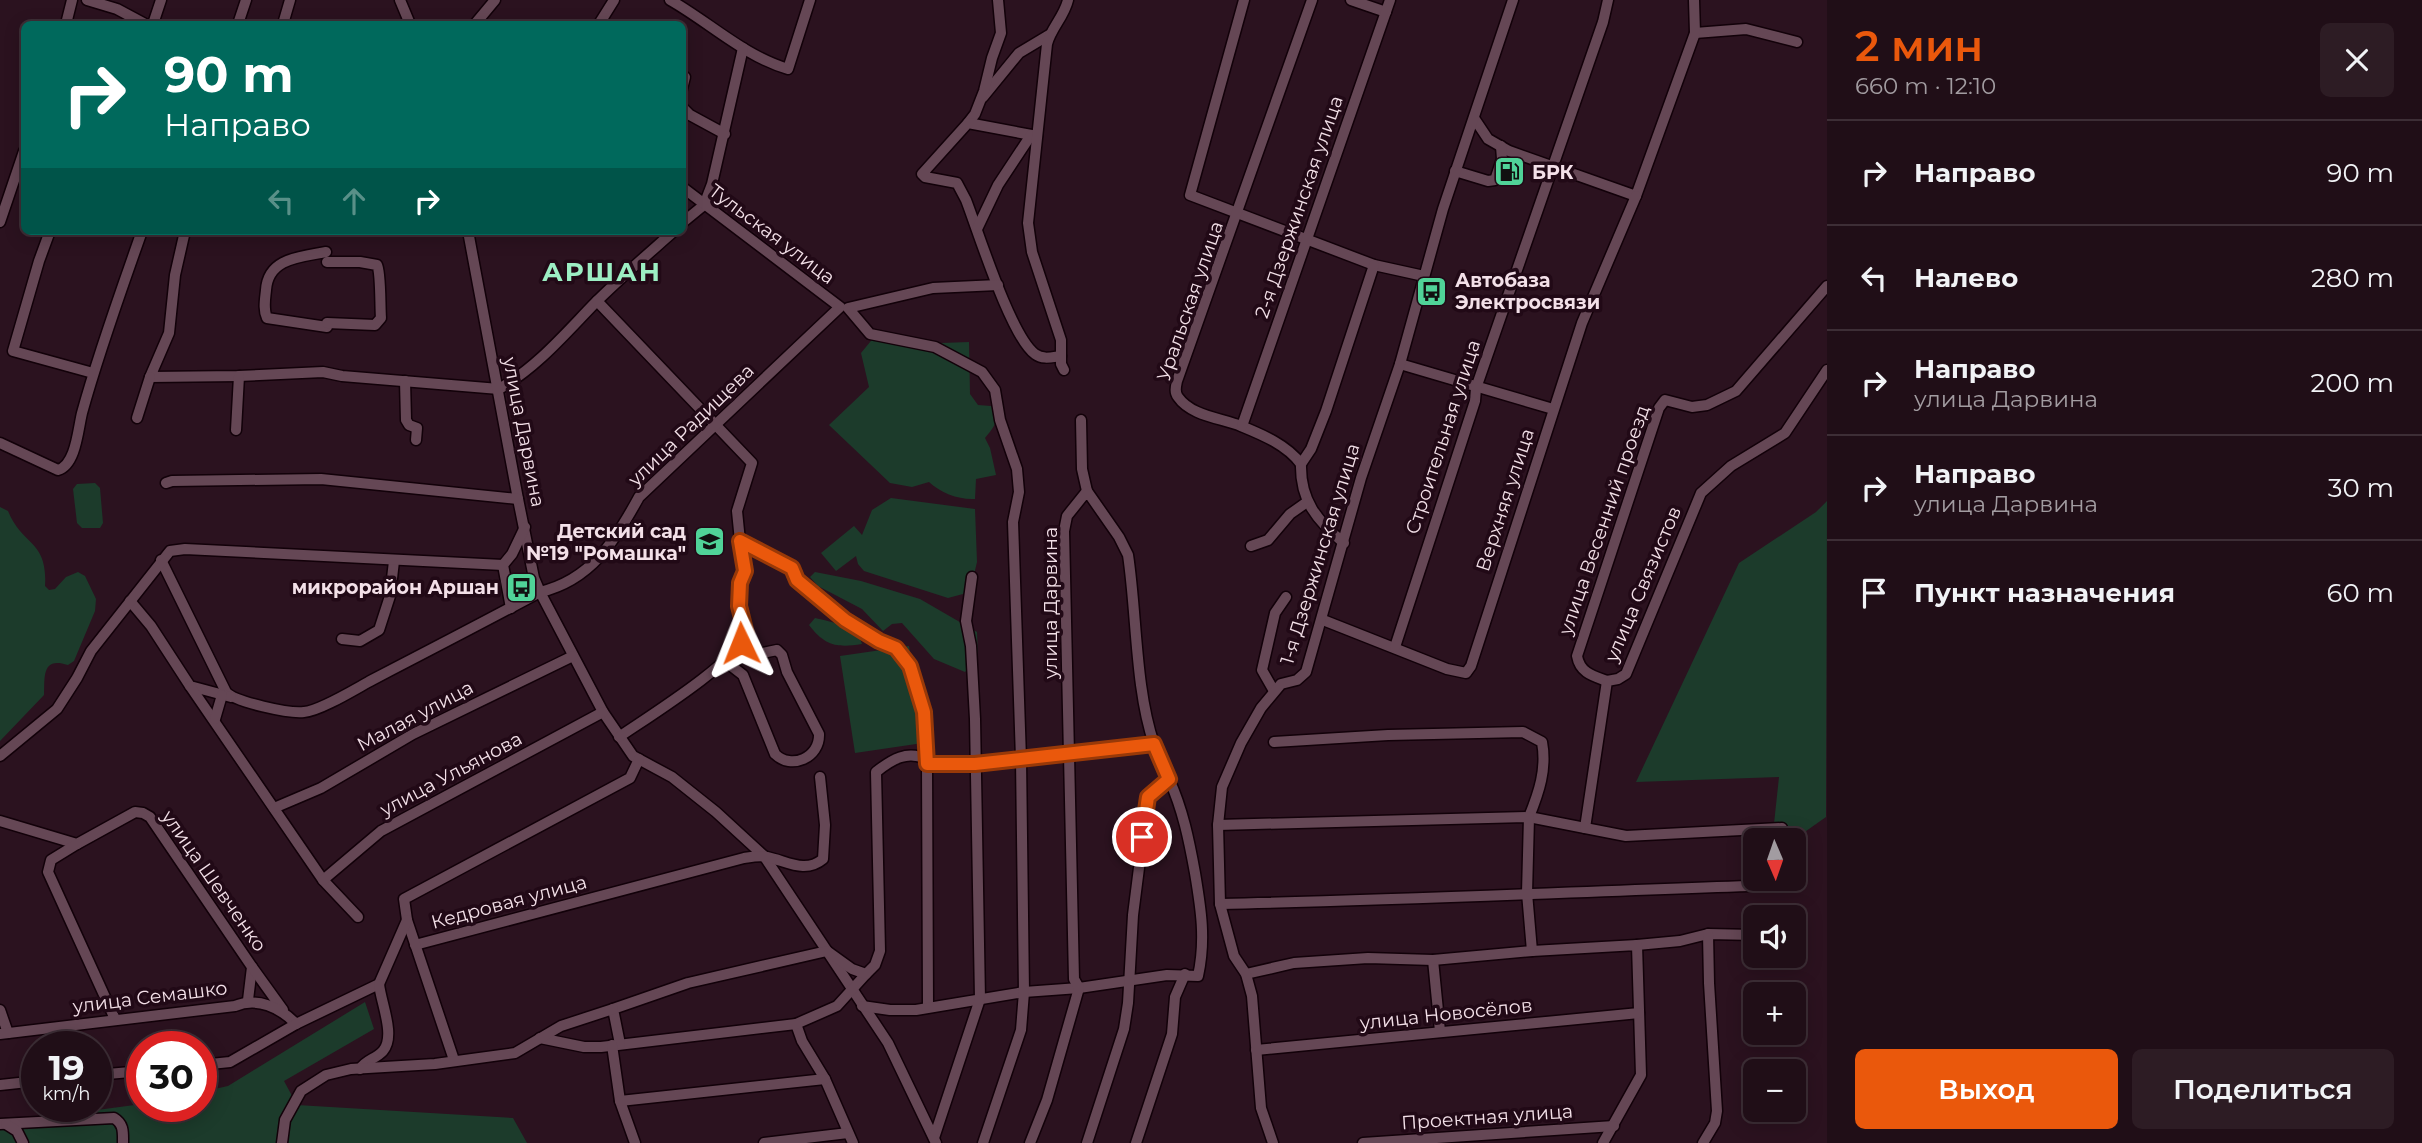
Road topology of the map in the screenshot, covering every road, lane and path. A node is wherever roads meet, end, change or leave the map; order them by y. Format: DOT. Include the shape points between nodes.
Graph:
graph roads {
  1 [pos="72,0"];
  2 [pos="87,0"];
  3 [pos="161,0"];
  4 [pos="246,0"];
  5 [pos="290,0"];
  6 [pos="400,0"];
  7 [pos="495,0"];
  8 [pos="614,0"];
  9 [pos="670,0"];
  10 [pos="698,0"];
  11 [pos="810,0"];
  12 [pos="998,0"];
  13 [pos="1068,0"];
  14 [pos="1244,0"];
  15 [pos="1312,0"];
  16 [pos="1351,0"];
  17 [pos="1390,0"];
  18 [pos="1513,0"];
  19 [pos="1608,0"];
  20 [pos="1694,0"];
  21 [pos="692,12"];
  22 [pos="1386,12"];
  23 [pos="67,21"];
  24 [pos="139,21"];
  25 [pos="154,21"];
  26 [pos="239,21"];
  27 [pos="284,21"];
  28 [pos="409,21"];
  29 [pos="478,21"];
  30 [pos="601,21"];
  31 [pos="1695,33"];
  32 [pos="1049,35"];
  33 [pos="1797,42"];
  34 [pos="743,48"];
  35 [pos="981,99"];
  36 [pos="686,112"];
  37 [pos="1474,118"];
  38 [pos="968,123"];
  39 [pos="725,134"];
  40 [pos="1034,136"];
  41 [pos="1501,146"];
  42 [pos="21,162"];
  43 [pos="1552,167"];
  44 [pos="1455,171"];
  45 [pos="686,190"];
  46 [pos="1636,196"];
  47 [pos="704,205"];
  48 [pos="1237,213"];
  49 [pos="686,220"];
  50 [pos="0,222"];
  51 [pos="977,229"];
  52 [pos="49,235"];
  53 [pos="141,235"];
  54 [pos="184,235"];
  55 [pos="469,235"];
  56 [pos="670,235"];
  57 [pos="1306,240"];
  58 [pos="326,257"];
  59 [pos="1374,265"];
  60 [pos="1424,276"];
  61 [pos="998,285"];
  62 [pos="1827,286"];
  63 [pos="597,301"];
  64 [pos="844,307"];
  65 [pos="1061,356"];
  66 [pos="1400,364"];
  67 [pos="1064,370"];
  68 [pos="1827,370"];
  69 [pos="93,373"];
  70 [pos="239,376"];
  71 [pos="150,377"];
  72 [pos="405,381"];
  73 [pos="1476,388"];
  74 [pos="499,389"];
  75 [pos="1553,410"];
  76 [pos="137,418"];
  77 [pos="1081,419"];
  78 [pos="714,425"];
  79 [pos="1242,426"];
  80 [pos="236,430"];
  81 [pos="416,440"];
  82 [pos="0,443"];
  83 [pos="1301,464"];
  84 [pos="166,483"];
  85 [pos="1087,491"];
  86 [pos="518,499"];
  87 [pos="1307,502"];
  88 [pos="525,527"];
  89 [pos="740,541"];
  90 [pos="1344,543"];
  91 [pos="1251,546"];
  92 [pos="161,560"];
  93 [pos="394,561"];
  94 [pos="503,565"];
  95 [pos="972,577"];
  96 [pos="540,592"];
  97 [pos="1286,597"];
  98 [pos="130,601"];
  99 [pos="510,608"];
  100 [pos="1323,620"];
  101 [pos="342,639"];
  102 [pos="1395,648"];
  103 [pos="573,656"];
  104 [pos="725,660"];
  105 [pos="1607,681"];
  106 [pos="190,686"];
  107 [pos="1274,691"];
  108 [pos="227,696"];
  109 [pos="603,712"];
  110 [pos="215,719"];
  111 [pos="619,737"];
  112 [pos="1274,741"];
  113 [pos="1154,744"];
  114 [pos="1069,755"];
  115 [pos="0,757"];
  116 [pos="639,759"];
  117 [pos="1020,759"];
  118 [pos="927,762"];
  119 [pos="975,764"];
  120 [pos="820,777"];
  121 [pos="1169,779"];
  122 [pos="274,808"];
  123 [pos="1529,817"];
  124 [pos="0,821"];
  125 [pos="1218,825"];
  126 [pos="1585,828"];
  127 [pos="1743,830"];
  128 [pos="77,844"];
  129 [pos="764,856"];
  130 [pos="323,880"];
  131 [pos="1743,886"];
  132 [pos="1527,893"];
  133 [pos="1220,904"];
  134 [pos="358,917"];
  135 [pos="407,920"];
  136 [pos="1708,934"];
  137 [pos="1743,935"];
  138 [pos="415,944"];
  139 [pos="1637,945"];
  140 [pos="827,951"];
  141 [pos="1532,951"];
  142 [pos="1433,960"];
  143 [pos="252,967"];
  144 [pos="866,974"];
  145 [pos="1185,974"];
  146 [pos="1246,974"];
  147 [pos="1128,982"];
  148 [pos="379,984"];
  149 [pos="1079,988"];
  150 [pos="852,991"];
  151 [pos="1024,992"];
  152 [pos="980,999"];
  153 [pos="248,1000"];
  154 [pos="862,1006"];
  155 [pos="928,1006"];
  156 [pos="613,1009"];
  157 [pos="0,1010"];
  158 [pos="283,1010"];
  159 [pos="1639,1013"];
  160 [pos="115,1018"];
  161 [pos="296,1024"];
  162 [pos="796,1024"];
  163 [pos="1440,1031"];
  164 [pos="4,1034"];
  165 [pos="539,1038"];
  166 [pos="616,1044"];
  167 [pos="1256,1050"];
  168 [pos="454,1060"];
  169 [pos="217,1063"];
  170 [pos="360,1069"];
  171 [pos="825,1079"];
  172 [pos="21,1083"];
  173 [pos="0,1085"];
  174 [pos="620,1101"];
  175 [pos="3,1124"];
  176 [pos="1614,1126"];
  177 [pos="850,1138"];
  178 [pos="935,1140"];
  179 [pos="23,1143"];
  180 [pos="124,1143"];
  181 [pos="282,1143"];
  182 [pos="635,1143"];
  183 [pos="764,1143"];
  184 [pos="983,1143"];
  185 [pos="1030,1143"];
  186 [pos="1087,1143"];
  187 [pos="1136,1143"];
  188 [pos="1273,1143"];
  189 [pos="1363,1143"];
  190 [pos="1603,1143"];
  191 [pos="1703,1143"];
  1 -- 23 [label="street"];
  2 -- 24 [label="street"];
  3 -- 25 [label="street"];
  4 -- 26 [label="street"];
  5 -- 27 [label="street"];
  6 -- 28 [label="street"];
  7 -- 29 [label="street"];
  8 -- 30 [label="street"];
  9 -- 21 [label="street"];
  10 -- 21 [label="street"];
  11 -- 34 [label="street" via="788,69"];
  12 -- 35 [label="street" via="1001,33"];
  13 -- 32 [label="street"];
  14 -- 48 [label="street" via="1190,195"];
  15 -- 48 [label="street, Уральская улица"];
  16 -- 22 [label="street"];
  17 -- 22 [label="street, 2-я Дзержинская улица"];
  18 -- 37 [label="street, 1-я Дзержинская улица"];
  19 -- 43 [label="street, Строительная улица"];
  20 -- 31 [label="street"];
  21 -- 34 [label="street"];
  22 -- 57 [label="street, 2-я Дзержинская улица"];
  31 -- 33 [label="street" via="1746,29"];
  31 -- 46 [label="street, Верхняя улица"];
  32 -- 35 [label="street" via="1019,53"];
  32 -- 40 [label="street"];
  34 -- 39 [label="street"];
  35 -- 38 [label="street"];
  36 -- 39 [label="street"];
  37 -- 41 [label="street" via="1488,139"];
  37 -- 44 [label="street, 1-я Дзержинская улица"];
  38 -- 40 [label="street"];
  38 -- 51 [label="street" via="922,174 957,183"];
  39 -- 47 [label="street"];
  40 -- 51 [label="street" via="998,185"];
  40 -- 65 [label="street" via="1028,223 1032,252 1061,340"];
  41 -- 43 [label="street"];
  41 -- 44 [label="street" via="1495,180"];
  42 -- 50 [label="street"];
  43 -- 46 [label="street"];
  43 -- 73 [label="street, Строительная улица"];
  44 -- 60 [label="street, 1-я Дзержинская улица"];
  45 -- 47 [label="street, Тульская улица"];
  46 -- 75 [label="street, Верхняя улица" via="1582,323"];
  47 -- 49 [label="street"];
  47 -- 64 [label="street, Тульская улица"];
  48 -- 57 [label="street"];
  48 -- 79 [label="street, Уральская улица" via="1175,391 1197,412"];
  51 -- 61 [label="street"];
  52 -- 69 [label="street" via="13,351"];
  53 -- 69 [label="street"];
  54 -- 71 [label="street" via="169,333"];
  55 -- 74 [label="street, улица Дарвина"];
  56 -- 63 [label="street"];
  57 -- 59 [label="street"];
  57 -- 79 [label="street, 2-я Дзержинская улица"];
  58 -- 58 [label="street" via="377,265 381,318 375,325 267,318 266,282 271,271 298,257"];
  59 -- 60 [label="street"];
  59 -- 83 [label="street" via="1326,411"];
  60 -- 66 [label="street, 1-я Дзержинская улица"];
  61 -- 64 [label="street" via="933,288"];
  61 -- 65 [label="street" via="1028,348 1038,356"];
  62 -- 105 [label="street, улица Весенний проезд" via="1736,391 1707,405 1692,407 1665,400 1659,408 1577,656 1584,671"];
  63 -- 74 [label="street" via="531,368"];
  63 -- 78 [label="street"];
  64 -- 78 [label="street, улица Радищева"];
  64 -- 117 [label="street, улица Дарвина" via="870,334 935,347 982,372 995,390 1019,492 1013,522"];
  65 -- 67 [label="street"];
  66 -- 73 [label="street"];
  66 -- 90 [label="street, 1-я Дзержинская улица"];
  68 -- 105 [label="street, улица Связистов" via="1784,433 1731,466 1702,493 1626,674"];
  69 -- 82 [label="street" via="66,467 61,470"];
  70 -- 71 [label="street"];
  70 -- 72 [label="street" via="323,372"];
  70 -- 80 [label="street"];
  71 -- 76 [label="street"];
  72 -- 74 [label="street"];
  72 -- 81 [label="street" via="406,420 417,428"];
  73 -- 75 [label="street"];
  73 -- 102 [label="street, Строительная улица"];
  74 -- 86 [label="street, улица Дарвина"];
  75 -- 102 [label="street, Верхняя улица" via="1471,666 1462,673"];
  77 -- 85 [label="street"];
  78 -- 89 [label="street" via="752,463 737,511"];
  78 -- 96 [label="street, улица Радищева" via="639,498 622,529 587,570"];
  79 -- 83 [label="street, Уральская улица" via="1287,448"];
  83 -- 87 [label="street"];
  84 -- 86 [label="street" via="321,479"];
  85 -- 113 [label="street" via="1128,555"];
  85 -- 114 [label="street, улица Дарвина" via="1067,516 1064,531"];
  86 -- 88 [label="street, улица Дарвина"];
  87 -- 90 [label="street" via="1327,530"];
  87 -- 91 [label="street" via="1290,513 1268,540"];
  88 -- 94 [label="street"];
  88 -- 96 [label="street, улица Дарвина"];
  89 -- 104 [label="street" via="745,571 740,578 739,606 746,634 736,652"];
  89 -- 118 [label="street" via="792,568 797,580 845,620 896,648 910,666 924,712"];
  90 -- 100 [label="street, 1-я Дзержинская улица"];
  92 -- 93 [label="street" via="170,551 185,550"];
  92 -- 98 [label="street"];
  92 -- 108 [label="street"];
  93 -- 94 [label="street"];
  93 -- 101 [label="street" via="390,596 379,630 360,641"];
  94 -- 99 [label="street"];
  95 -- 119 [label="street" via="966,621"];
  96 -- 99 [label="street, улица Радищева"];
  96 -- 103 [label="street, улица Дарвина"];
  97 -- 107 [label="street" via="1275,613 1262,670"];
  98 -- 106 [label="street"];
  98 -- 115 [label="street" via="91,651 57,709"];
  99 -- 108 [label="street, улица Радищева" via="310,711"];
  100 -- 102 [label="street, Верхняя улица"];
  100 -- 107 [label="street, 1-я Дзержинская улица" via="1303,677"];
  103 -- 109 [label="street, улица Дарвина"];
  103 -- 122 [label="street, Малая улица"];
  104 -- 104 [label="street" via="743,676 778,758 792,762 816,751 819,734 782,654 777,650"];
  104 -- 111 [label="street"];
  105 -- 126 [label="street, улица Связистов"];
  106 -- 108 [label="street"];
  106 -- 110 [label="street"];
  107 -- 125 [label="street, 1-я Дзержинская улица" via="1241,743 1222,788"];
  108 -- 110 [label="street"];
  109 -- 111 [label="street, улица Дарвина"];
  109 -- 130 [label="street, улица Ульянова" via="382,831"];
  110 -- 122 [label="street"];
  111 -- 116 [label="street, улица Дарвина"];
  112 -- 123 [label="street" via="1523,732 1542,742 1544,756"];
  113 -- 114 [label="street"];
  113 -- 121 [label="street"];
  114 -- 117 [label="street"];
  114 -- 149 [label="street, улица Дарвина" via="1073,979"];
  116 -- 129 [label="street, улица Дарвина" via="672,777"];
  116 -- 135 [label="street, Кедровая улица" via="630,778 404,899"];
  117 -- 119 [label="street"];
  117 -- 151 [label="street, улица Дарвина"];
  118 -- 119 [label="street"];
  118 -- 144 [label="street" via="920,756 898,757 876,772 880,951 876,965"];
  118 -- 155 [label="street"];
  119 -- 152 [label="street"];
  120 -- 129 [label="street" via="823,859 807,867"];
  121 -- 145 [label="street" via="1189,834 1203,915 1198,976"];
  121 -- 147 [label="street" via="1148,797"];
  122 -- 130 [label="street"];
  123 -- 125 [label="street"];
  123 -- 126 [label="street"];
  123 -- 132 [label="street"];
  124 -- 128 [label="street"];
  125 -- 133 [label="street, 1-я Дзержинская улица"];
  126 -- 127 [label="street" via="1626,836"];
  128 -- 143 [label="street, улица Шевченко" via="135,812 150,817"];
  128 -- 160 [label="street, улица Шевченко" via="51,860 48,872"];
  129 -- 138 [label="street, Кедровая улица"];
  129 -- 140 [label="street, улица Дарвина"];
  130 -- 134 [label="street"];
  131 -- 132 [label="street"];
  132 -- 133 [label="street"];
  132 -- 141 [label="street"];
  133 -- 146 [label="street, 1-я Дзержинская улица" via="1234,956"];
  135 -- 138 [label="street, Кедровая улица"];
  135 -- 148 [label="street"];
  136 -- 137 [label="street"];
  136 -- 139 [label="street"];
  136 -- 191 [label="street" via="1717,1111"];
  138 -- 168 [label="street"];
  139 -- 141 [label="street"];
  139 -- 159 [label="street"];
  140 -- 144 [label="street, улица Дарвина"];
  140 -- 150 [label="street, улица Дарвина"];
  140 -- 156 [label="street" via="688,983"];
  141 -- 142 [label="street"];
  142 -- 146 [label="street" via="1294,963"];
  142 -- 163 [label="street"];
  143 -- 153 [label="street, улица Шевченко"];
  143 -- 158 [label="street"];
  144 -- 150 [label="street"];
  145 -- 147 [label="street"];
  145 -- 187 [label="street" via="1175,997 1172,1034"];
  146 -- 167 [label="street, 1-я Дзержинская улица"];
  147 -- 149 [label="street"];
  147 -- 186 [label="street" via="1124,1029"];
  148 -- 161 [label="street"];
  148 -- 170 [label="street" via="389,1040 380,1054"];
  149 -- 151 [label="street"];
  149 -- 185 [label="street, улица Дарвина"];
  150 -- 154 [label="street"];
  150 -- 162 [label="street" via="830,1011"];
  151 -- 152 [label="street"];
  151 -- 184 [label="street, улица Дарвина" via="1021,1030"];
  152 -- 155 [label="street"];
  152 -- 178 [label="street"];
  153 -- 158 [label="street, улица Семашко"];
  153 -- 160 [label="street, улица Семашко" via="235,1006"];
  154 -- 155 [label="street" via="903,1011"];
  154 -- 178 [label="street" via="900,1064"];
  156 -- 165 [label="street"];
  156 -- 166 [label="street"];
  157 -- 164 [label="street"];
  158 -- 161 [label="street"];
  159 -- 163 [label="street, улица Новосёлов"];
  159 -- 176 [label="street" via="1641,1075"];
  160 -- 164 [label="street, улица Семашко"];
  161 -- 169 [label="street" via="230,1062"];
  162 -- 166 [label="street"];
  162 -- 171 [label="street"];
  163 -- 167 [label="street, улица Новосёлов"];
  165 -- 166 [label="street" via="584,1047"];
  165 -- 168 [label="street" via="514,1053"];
  166 -- 174 [label="street"];
  167 -- 188 [label="street, 1-я Дзержинская улица" via="1261,1108"];
  168 -- 170 [label="street"];
  170 -- 181 [label="street" via="334,1072 301,1091 285,1120"];
  171 -- 174 [label="street"];
  171 -- 177 [label="street"];
  172 -- 173 [label="street"];
  174 -- 182 [label="street"];
  175 -- 179 [label="street" via="17,1131"];
  175 -- 180 [label="street" via="114,1118 120,1122"];
  176 -- 189 [label="street, Проектная улица"];
  176 -- 190 [label="street"];
  177 -- 183 [label="street"];
}
